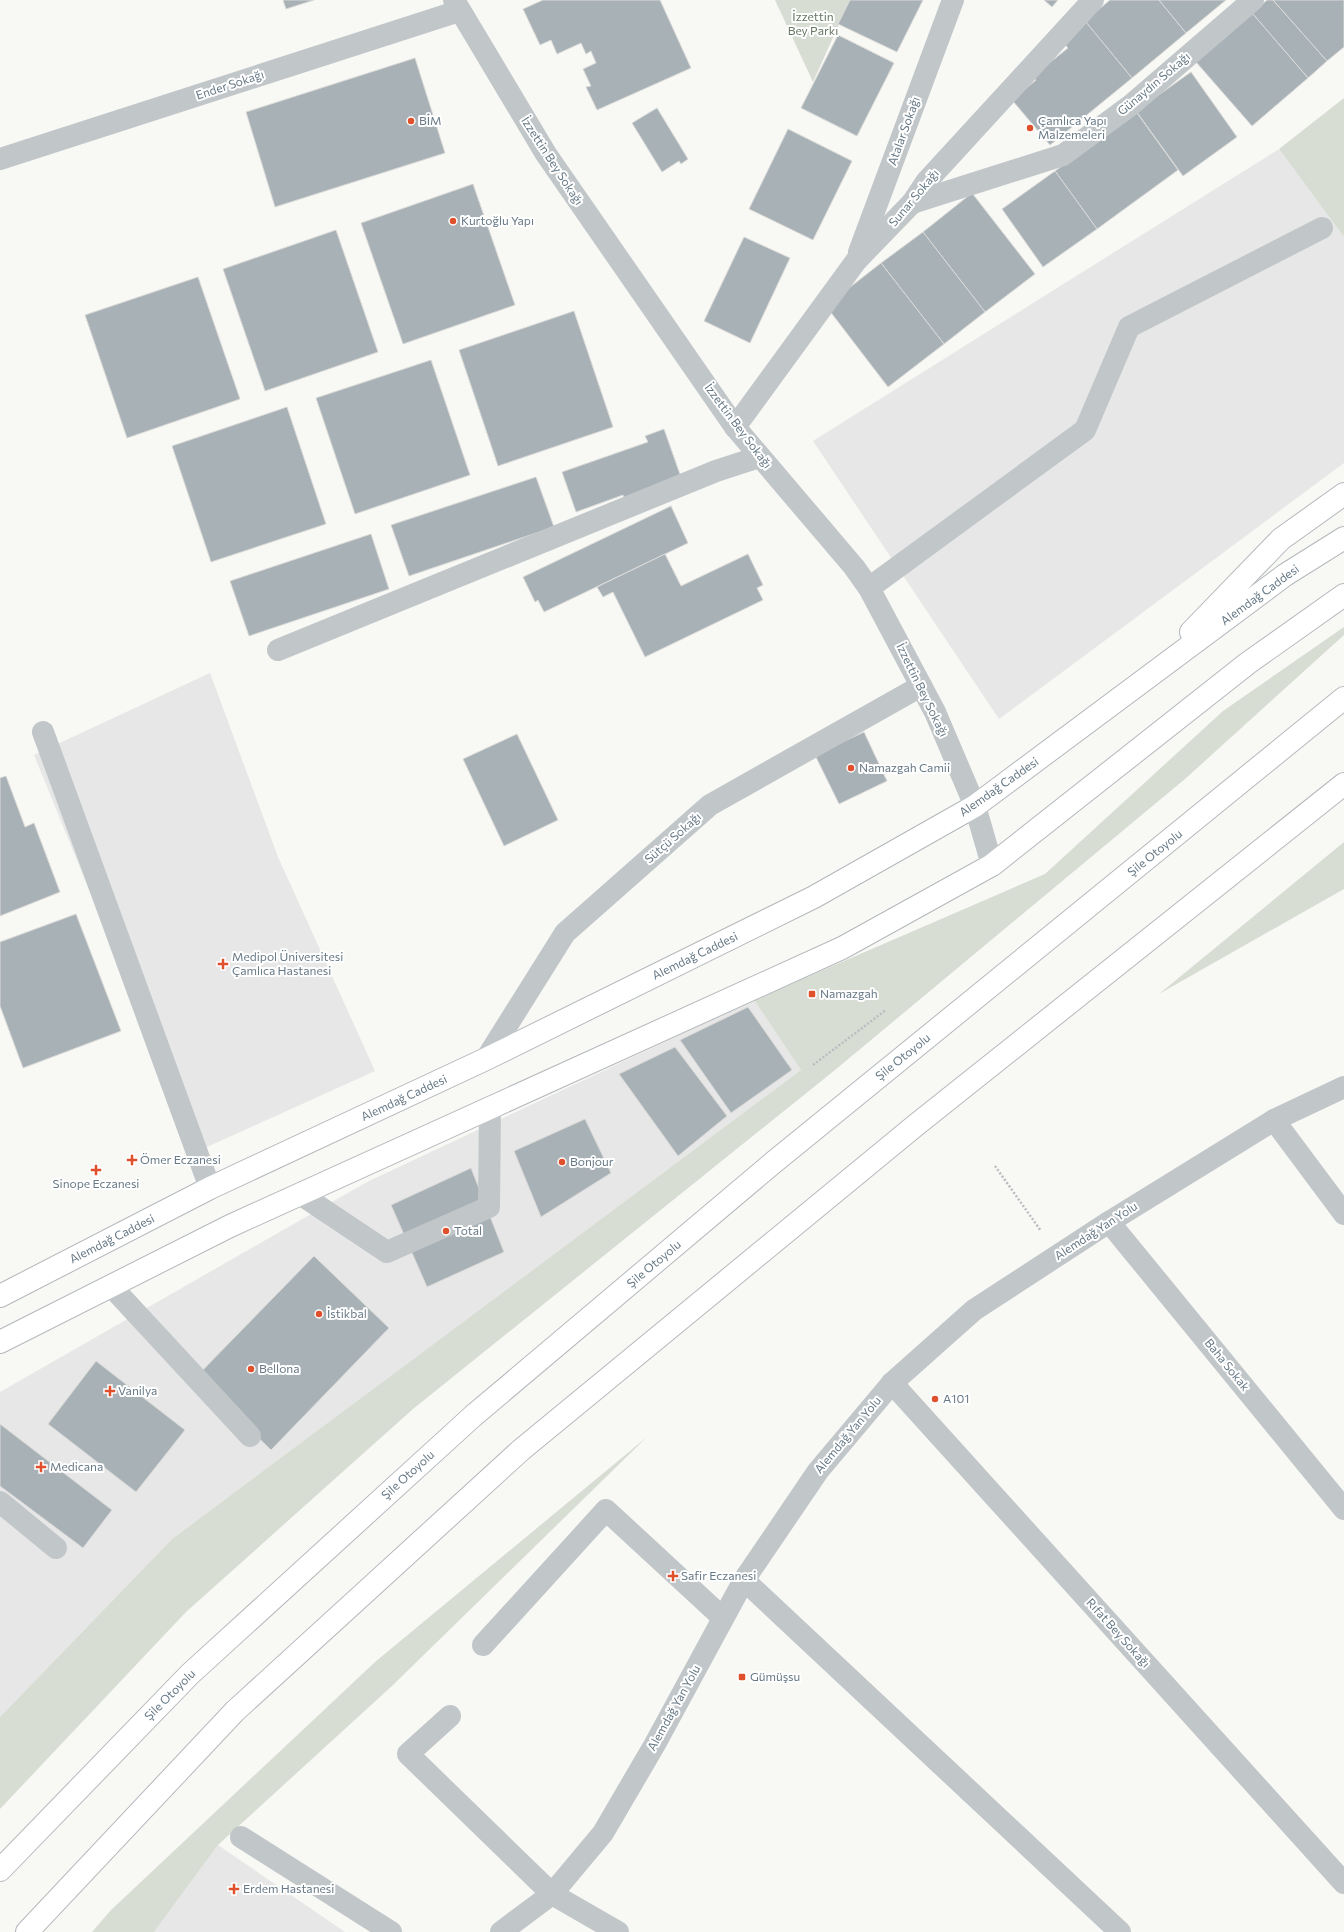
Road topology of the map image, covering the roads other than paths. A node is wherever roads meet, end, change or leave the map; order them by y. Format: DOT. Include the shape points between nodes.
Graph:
graph roads {
  1 [pos="953,0"];
  2 [pos="1093,0"];
  3 [pos="1253,0"];
  4 [pos="457,5"];
  5 [pos="0,159"];
  6 [pos="912,203"];
  7 [pos="1322,228"];
  8 [pos="856,261"];
  9 [pos="735,427"];
  10 [pos="759,457"];
  11 [pos="1344,494"];
  12 [pos="1344,538"];
  13 [pos="869,588"];
  14 [pos="1344,595"];
  15 [pos="278,650"];
  16 [pos="1144,681"];
  17 [pos="921,686"];
  18 [pos="1344,698"];
  19 [pos="43,732"];
  20 [pos="1342,785"];
  21 [pos="975,806"];
  22 [pos="992,865"];
  23 [pos="486,1059"];
  24 [pos="1344,1086"];
  25 [pos="490,1107"];
  26 [pos="1274,1120"];
  27 [pos="210,1188"];
  28 [pos="300,1194"];
  29 [pos="1344,1214"];
  30 [pos="1109,1222"];
  31 [pos="110,1286"];
  32 [pos="0,1296"];
  33 [pos="0,1342"];
  34 [pos="892,1382"];
  35 [pos="250,1436"];
  36 [pos="0,1502"];
  37 [pos="1344,1509"];
  38 [pos="56,1548"];
  39 [pos="744,1580"];
  40 [pos="723,1618"];
  41 [pos="484,1645"];
  42 [pos="450,1716"];
  43 [pos="241,1837"];
  44 [pos="0,1870"];
  45 [pos="1344,1883"];
  46 [pos="552,1894"];
  47 [pos="28,1932"];
  48 [pos="391,1932"];
  49 [pos="501,1932"];
  50 [pos="618,1932"];
  51 [pos="1120,1932"];
  1 -- 8 [label="street, Atalar Sokağı"];
  2 -- 6 [label="street, Sunar Sokağı" via="926,182"];
  3 -- 6 [label="street, Günaydın Sokağı" via="1131,105 1063,155"];
  4 -- 5 [label="street, Ender Sokağı"];
  4 -- 9 [label="street, İzzettin Bey Sokağı" via="546,154"];
  6 -- 8 [label="street, Sunar Sokağı"];
  7 -- 13 [label="street" via="1130,327 1085,430"];
  8 -- 9 [label="street, Sunar Sokağı"];
  9 -- 10 [label="street, İzzettin Bey Sokağı"];
  10 -- 13 [label="street, İzzettin Bey Sokağı" via="854,567"];
  10 -- 15 [label="street" via="716,471"];
  11 -- 16 [label="main road" via="1281,539"];
  12 -- 16 [label="main road, Alemdağ Caddesi" via="1285,575"];
  13 -- 17 [label="street, İzzettin Bey Sokağı"];
  14 -- 22 [label="main road" via="1248,663"];
  16 -- 21 [label="main road, Alemdağ Caddesi"];
  17 -- 21 [label="street, İzzettin Bey Sokağı" via="935,712"];
  17 -- 23 [label="street, Sütçü Sokağı" via="710,805 565,933"];
  18 -- 44 [label="main road, Şile Otoyolu" via="774,1162 473,1416 190,1674"];
  19 -- 27 [label="street"];
  20 -- 47 [label="main road" via="916,1125 521,1450 235,1711"];
  21 -- 22 [label="street, İzzettin Bey Sokağı"];
  21 -- 23 [label="main road, Alemdağ Caddesi" via="814,897"];
  22 -- 25 [label="main road" via="842,948"];
  23 -- 27 [label="main road, Alemdağ Caddesi"];
  24 -- 26 [label="street, Alemdağ Yan Yolu"];
  25 -- 28 [label="main road"];
  25 -- 28 [label="street" via="489,1207 387,1252"];
  26 -- 29 [label="street"];
  26 -- 30 [label="street, Alemdağ Yan Yolu"];
  27 -- 32 [label="main road, Alemdağ Caddesi"];
  28 -- 31 [label="main road"];
  30 -- 34 [label="street, Alemdağ Yan Yolu" via="974,1310"];
  30 -- 37 [label="street, Baha Sokak"];
  31 -- 33 [label="main road"];
  31 -- 35 [label="street"];
  34 -- 39 [label="street, Alemdağ Yan Yolu" via="818,1471"];
  34 -- 45 [label="street, Rıfat Bey Sokağı"];
  36 -- 38 [label="street"];
  39 -- 40 [label="street, Alemdağ Yan Yolu"];
  39 -- 51 [label="street"];
  40 -- 41 [label="street" via="606,1510"];
  40 -- 46 [label="street, Alemdağ Yan Yolu" via="655,1744 603,1832"];
  42 -- 46 [label="street" via="408,1754"];
  43 -- 48 [label="street"];
  46 -- 49 [label="street, Alemdağ Yan Yolu"];
  46 -- 50 [label="street"];
}
